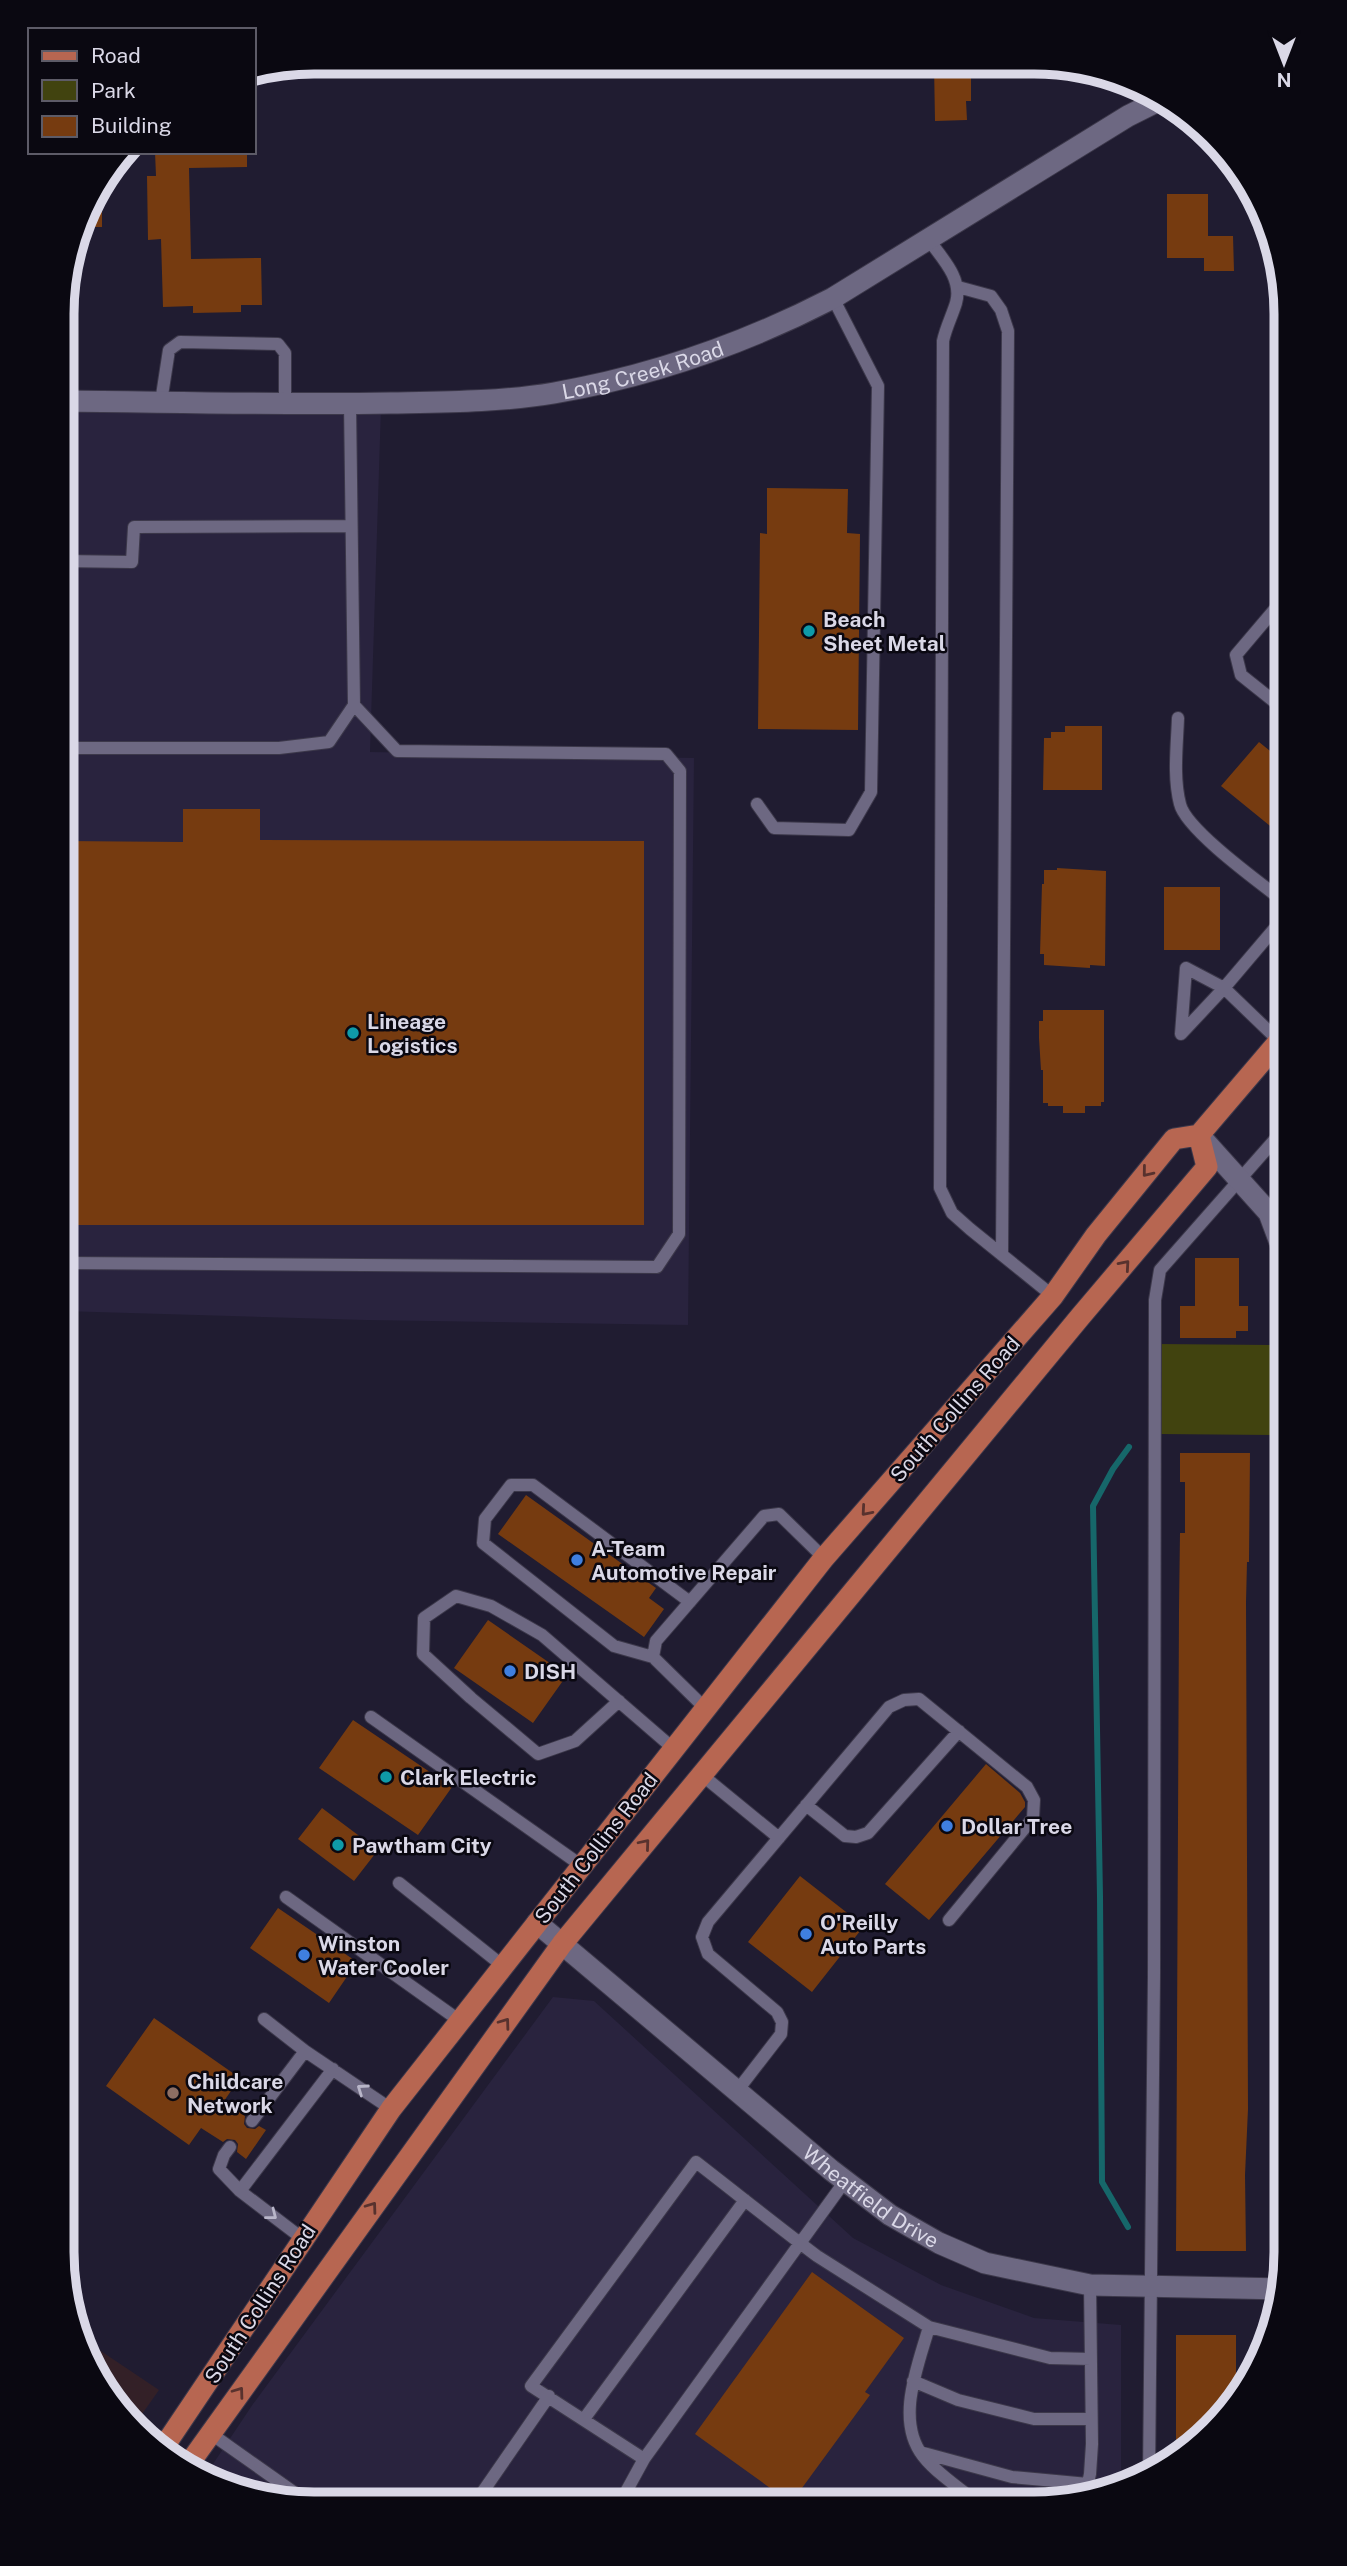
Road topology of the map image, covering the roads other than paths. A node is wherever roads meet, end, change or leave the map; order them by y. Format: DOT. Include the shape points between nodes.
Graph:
graph roads {
  1 [pos="1151,105"];
  2 [pos="928,239"];
  3 [pos="958,287"];
  4 [pos="833,298"];
  5 [pos="74,401"];
  6 [pos="161,402"];
  7 [pos="285,403"];
  8 [pos="350,404"];
  9 [pos="351,526"];
  10 [pos="74,561"];
  11 [pos="1274,610"];
  12 [pos="1274,702"];
  13 [pos="354,705"];
  14 [pos="1178,718"];
  15 [pos="74,748"];
  16 [pos="757,804"];
  17 [pos="1274,893"];
  18 [pos="1274,929"];
  19 [pos="1224,988"];
  20 [pos="1274,1030"];
  21 [pos="1274,1047"];
  22 [pos="1199,1135"];
  23 [pos="1274,1140"];
  24 [pos="1238,1179"];
  25 [pos="1274,1224"];
  26 [pos="1002,1255"];
  27 [pos="74,1263"];
  28 [pos="1053,1296"];
  29 [pos="1080,1317"];
  30 [pos="824,1558"];
  31 [pos="690,1602"];
  32 [pos="653,1657"];
  33 [pos="619,1701"];
  34 [pos="706,1709"];
  35 [pos="372,1717"];
  36 [pos="959,1731"];
  37 [pos="674,1749"];
  38 [pos="702,1775"];
  39 [pos="806,1805"];
  40 [pos="779,1838"];
  41 [pos="582,1866"];
  42 [pos="399,1883"];
  43 [pos="286,1897"];
  44 [pos="948,1920"];
  45 [pos="537,1923"];
  46 [pos="562,1944"];
  47 [pos="503,1966"];
  48 [pos="264,2019"];
  49 [pos="460,2021"];
  50 [pos="305,2051"];
  51 [pos="333,2069"];
  52 [pos="737,2091"];
  53 [pos="391,2109"];
  54 [pos="252,2121"];
  55 [pos="230,2147"];
  56 [pos="845,2181"];
  57 [pos="240,2190"];
  58 [pos="745,2200"];
  59 [pos="303,2239"];
  60 [pos="800,2244"];
  61 [pos="1090,2285"];
  62 [pos="1150,2287"];
  63 [pos="1270,2289"];
  64 [pos="929,2327"];
  65 [pos="1091,2359"];
  66 [pos="913,2381"];
  67 [pos="549,2396"];
  68 [pos="186,2416"];
  69 [pos="584,2419"];
  70 [pos="1091,2419"];
  71 [pos="210,2432"];
  72 [pos="168,2443"];
  73 [pos="920,2452"];
  74 [pos="192,2459"];
  75 [pos="644,2459"];
  76 [pos="1149,2463"];
  77 [pos="281,2483"];
  78 [pos="1086,2486"];
  79 [pos="1077,2488"];
  80 [pos="276,2489"];
  81 [pos="292,2491"];
  82 [pos="483,2492"];
  83 [pos="626,2492"];
  84 [pos="965,2492"];
  1 -- 2 [label="street, Long Creek Road"];
  2 -- 3 [label="lane"];
  2 -- 4 [label="street, Long Creek Road"];
  3 -- 26 [label="lane" via="943,341 940,1188 952,1213"];
  3 -- 26 [label="lane" via="990,296 1008,331"];
  4 -- 8 [label="street, Long Creek Road" via="699,356 594,386 508,399"];
  4 -- 16 [label="lane" via="878,386 872,792 849,830 774,828"];
  5 -- 6 [label="street, Long Creek Road"];
  6 -- 7 [label="street, Long Creek Road"];
  6 -- 7 [label="lane" via="169,350 180,342 278,344 285,354"];
  7 -- 8 [label="street, Long Creek Road"];
  8 -- 9 [label="lane"];
  9 -- 10 [label="lane" via="134,527 132,562"];
  9 -- 13 [label="lane"];
  11 -- 12 [label="lane" via="1236,654 1241,676"];
  13 -- 15 [label="lane" via="329,742 279,748"];
  13 -- 27 [label="lane" via="397,751 666,754 680,771 678,1234 657,1267"];
  14 -- 17 [label="lane" via="1180,807 1195,828"];
  18 -- 19 [label="lane"];
  19 -- 19 [label="lane" via="1198,1015 1181,1034 1186,968"];
  19 -- 20 [label="lane"];
  21 -- 22 [label="main road"];
  22 -- 24 [label="street"];
  22 -- 28 [label="main road, South Collins Road, one-way" via="1174,1139"];
  29 -- 22 [label="main road, South Collins Road, one-way" via="1207,1167"];
  23 -- 24 [label="lane"];
  24 -- 25 [label="street"];
  24 -- 62 [label="lane" via="1160,1270 1155,1300"];
  26 -- 28 [label="lane"];
  28 -- 29 [label="main road"];
  28 -- 30 [label="main road, South Collins Road, one-way"];
  29 -- 38 [label="main road, South Collins Road"];
  30 -- 31 [label="lane" via="779,1514 764,1516"];
  30 -- 34 [label="main road, South Collins Road"];
  31 -- 32 [label="lane" via="656,1641"];
  31 -- 32 [label="lane" via="533,1485 512,1485 485,1519 483,1543 614,1646"];
  32 -- 34 [label="lane"];
  33 -- 33 [label="lane" via="542,1635 491,1606 456,1596 424,1618 423,1654 538,1754 575,1741"];
  33 -- 37 [label="lane"];
  34 -- 37 [label="main road, South Collins Road"];
  35 -- 41 [label="lane"];
  36 -- 39 [label="lane" via="868,1833 845,1836"];
  36 -- 39 [label="lane" via="919,1699 889,1707"];
  36 -- 44 [label="lane" via="1027,1787 1034,1809 1033,1818"];
  37 -- 41 [label="main road, South Collins Road"];
  38 -- 40 [label="lane"];
  46 -- 38 [label="main road, South Collins Road, one-way"];
  39 -- 40 [label="lane"];
  40 -- 52 [label="lane" via="708,1922 702,1937 708,1954 777,2012 782,2022 781,2034"];
  41 -- 45 [label="main road, South Collins Road"];
  42 -- 47 [label="lane"];
  43 -- 49 [label="lane"];
  45 -- 46 [label="street, Wheatfield Drive"];
  45 -- 47 [label="main road, South Collins Road"];
  46 -- 52 [label="street, Wheatfield Drive"];
  71 -- 46 [label="main road, South Collins Road, one-way"];
  47 -- 49 [label="main road, South Collins Road"];
  48 -- 50 [label="lane"];
  49 -- 53 [label="main road, South Collins Road"];
  50 -- 51 [label="lane"];
  50 -- 54 [label="lane"];
  53 -- 51 [label="lane, one-way"];
  51 -- 57 [label="lane"];
  52 -- 56 [label="street, Wheatfield Drive"];
  53 -- 59 [label="main road, South Collins Road"];
  55 -- 57 [label="lane" via="219,2169"];
  56 -- 60 [label="lane"];
  56 -- 61 [label="street, Wheatfield Drive" via="890,2215 985,2263"];
  57 -- 59 [label="lane, one-way"];
  58 -- 60 [label="lane"];
  58 -- 67 [label="lane" via="696,2162 531,2386"];
  58 -- 69 [label="lane"];
  59 -- 68 [label="main road, South Collins Road"];
  60 -- 64 [label="lane"];
  60 -- 75 [label="lane"];
  61 -- 62 [label="street, Wheatfield Drive"];
  61 -- 65 [label="lane"];
  62 -- 63 [label="street, Wheatfield Drive"];
  62 -- 76 [label="lane"];
  64 -- 65 [label="lane" via="1050,2358"];
  64 -- 66 [label="lane"];
  65 -- 70 [label="lane"];
  66 -- 70 [label="lane" via="958,2400 1034,2419"];
  66 -- 73 [label="lane" via="911,2424"];
  67 -- 69 [label="lane"];
  67 -- 82 [label="lane"];
  68 -- 71 [label="main road"];
  68 -- 72 [label="main road, South Collins Road"];
  69 -- 75 [label="lane"];
  70 -- 78 [label="lane"];
  71 -- 74 [label="main road, South Collins Road"];
  71 -- 77 [label="lane"];
  73 -- 79 [label="lane" via="1012,2477"];
  73 -- 84 [label="lane"];
  75 -- 83 [label="lane"];
  77 -- 80 [label="lane"];
  77 -- 81 [label="lane"];
}
